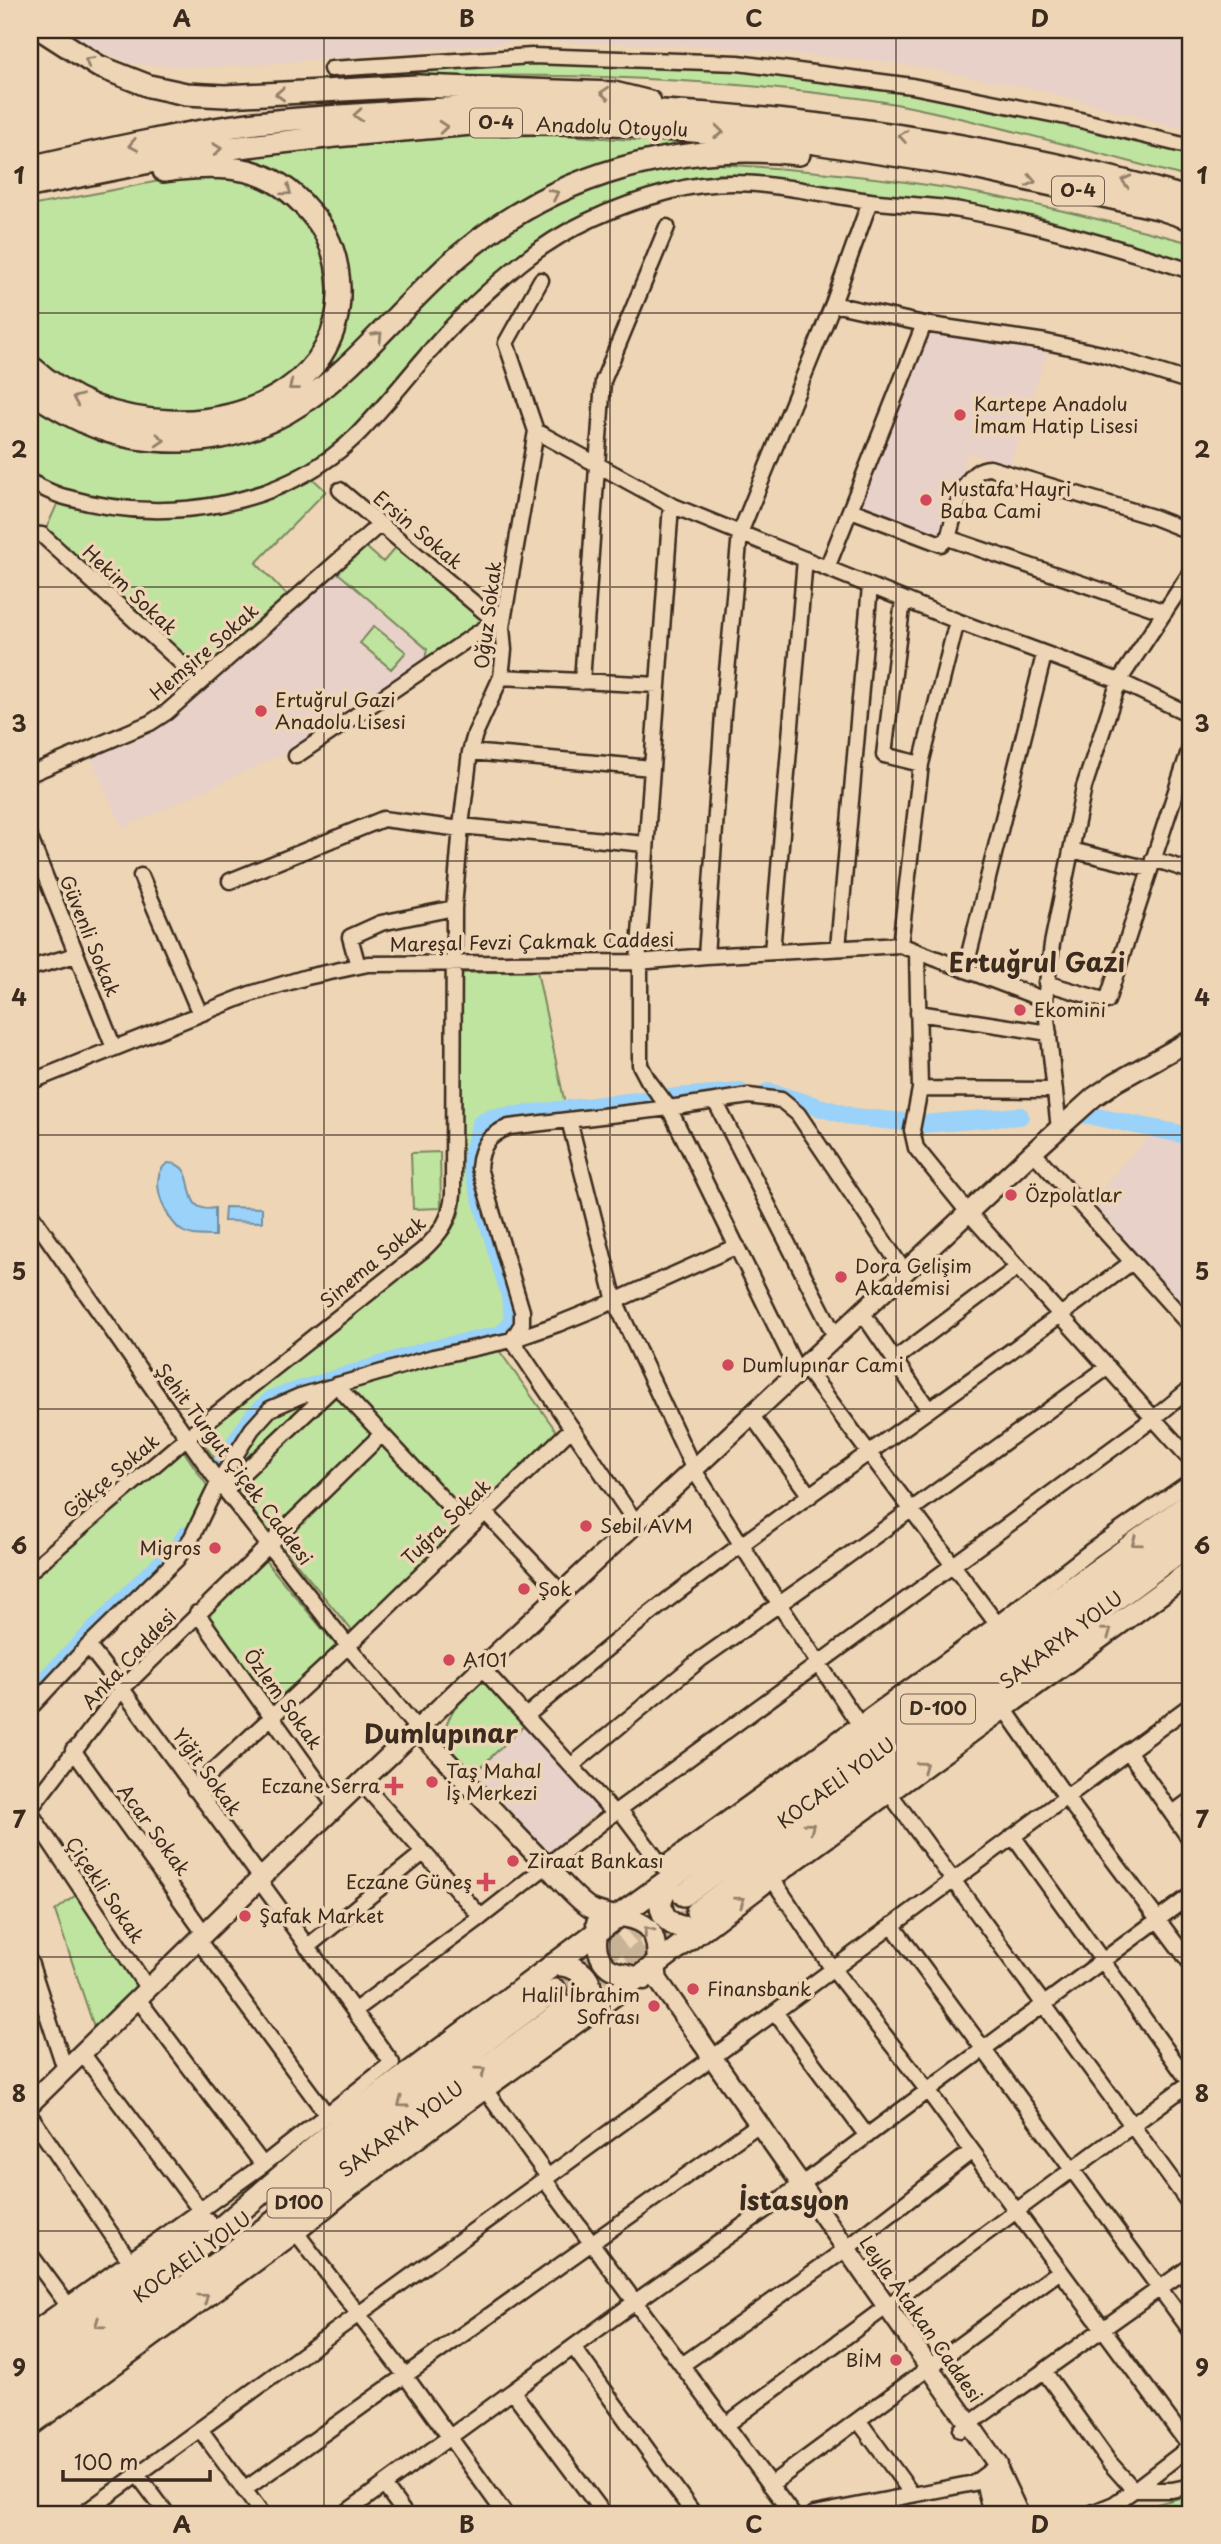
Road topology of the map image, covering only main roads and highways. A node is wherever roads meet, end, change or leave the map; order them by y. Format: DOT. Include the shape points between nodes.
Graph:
graph roads {
  1 [pos="41,30"];
  2 [pos="696,113"];
  3 [pos="965,166"];
  4 [pos="30,167"];
  5 [pos="30,187"];
  6 [pos="1191,199"];
  7 [pos="1191,219"];
  8 [pos="30,366"];
  9 [pos="30,391"];
  10 [pos="1191,1040"];
  11 [pos="1191,1502"];
  12 [pos="1191,1522"];
  13 [pos="1191,1543"];
  14 [pos="1191,1571"];
  15 [pos="418,1730"];
  16 [pos="684,1895"];
  17 [pos="589,1907"];
  18 [pos="616,1918"];
  19 [pos="717,1919"];
  20 [pos="599,1931"];
  21 [pos="554,1964"];
  22 [pos="653,1979"];
  23 [pos="568,2005"];
  24 [pos="30,2104"];
  25 [pos="349,2118"];
  26 [pos="346,2189"];
  27 [pos="151,2299"];
  28 [pos="176,2318"];
  29 [pos="30,2353"];
  30 [pos="30,2374"];
  31 [pos="30,2402"];
  32 [pos="30,2425"];
  33 [pos="990,2472"];
  2 -- 1 [label="highway, one-way" via="614,93 417,86 186,94 149,86 98,66"];
  2 -- 4 [label="highway, Anadolu Otoyolu / O-4, one-way" via="520,106 317,117 254,123"];
  6 -- 2 [label="highway, Anadolu Otoyolu / O-4, one-way" via="1056,164 900,135"];
  5 -- 3 [label="highway, Anadolu Otoyolu / O-4, one-way" via="205,151 483,124 602,123 681,129 796,140"];
  3 -- 7 [label="highway, Anadolu Otoyolu / O-4, one-way"];
  9 -- 3 [label="highway, one-way" via="65,414 121,435 156,441 200,440 244,432 284,416 319,392 470,248 523,210 579,182 642,162 728,152 781,152 892,166"];
  5 -- 8 [label="highway, one-way" via="181,168 220,167 265,177 301,201 325,232 336,260 339,305 318,360 297,384 270,402 225,417 187,422 108,412 68,396"];
  10 -- 15 [label="main road" via="1094,1097"];
  11 -- 16 [label="highway, one-way"];
  12 -- 16 [label="highway, KOCAELİ YOLU / D-100"];
  16 -- 13 [label="highway, SAKARYA YOLU / D-100, one-way"];
  19 -- 14 [label="highway, one-way"];
  15 -- 17 [label="main road"];
  15 -- 24 [label="main road"];
  16 -- 18 [label="highway"];
  16 -- 19 [label="highway" via="664,1892 661,1907 673,1924 695,1928"];
  17 -- 18 [label="main road"];
  17 -- 20 [label="main road"];
  18 -- 20 [label="highway"];
  22 -- 18 [label="main road, one-way" via="657,1948 650,1930 637,1920"];
  19 -- 22 [label="highway" via="680,1947"];
  20 -- 21 [label="highway"];
  20 -- 22 [label="main road" via="597,1950 605,1965 618,1973"];
  21 -- 23 [label="highway" via="575,1968 591,1986 591,1999"];
  21 -- 25 [label="highway, one-way"];
  22 -- 23 [label="highway" via="612,1996"];
  22 -- 33 [label="main road, Leyla Atakan Caddesi" via="965,2427"];
  23 -- 26 [label="highway" via="484,2088"];
  23 -- 27 [label="highway, SAKARYA YOLU / D100"];
  25 -- 27 [label="highway"];
  25 -- 29 [label="highway"];
  26 -- 27 [label="highway"];
  28 -- 26 [label="highway, one-way"];
  27 -- 30 [label="highway, KOCAELİ YOLU / D100, one-way"];
  27 -- 31 [label="highway, SAKARYA YOLU / D100"];
  28 -- 31 [label="highway" via="57,2391"];
  28 -- 32 [label="highway"];
}
